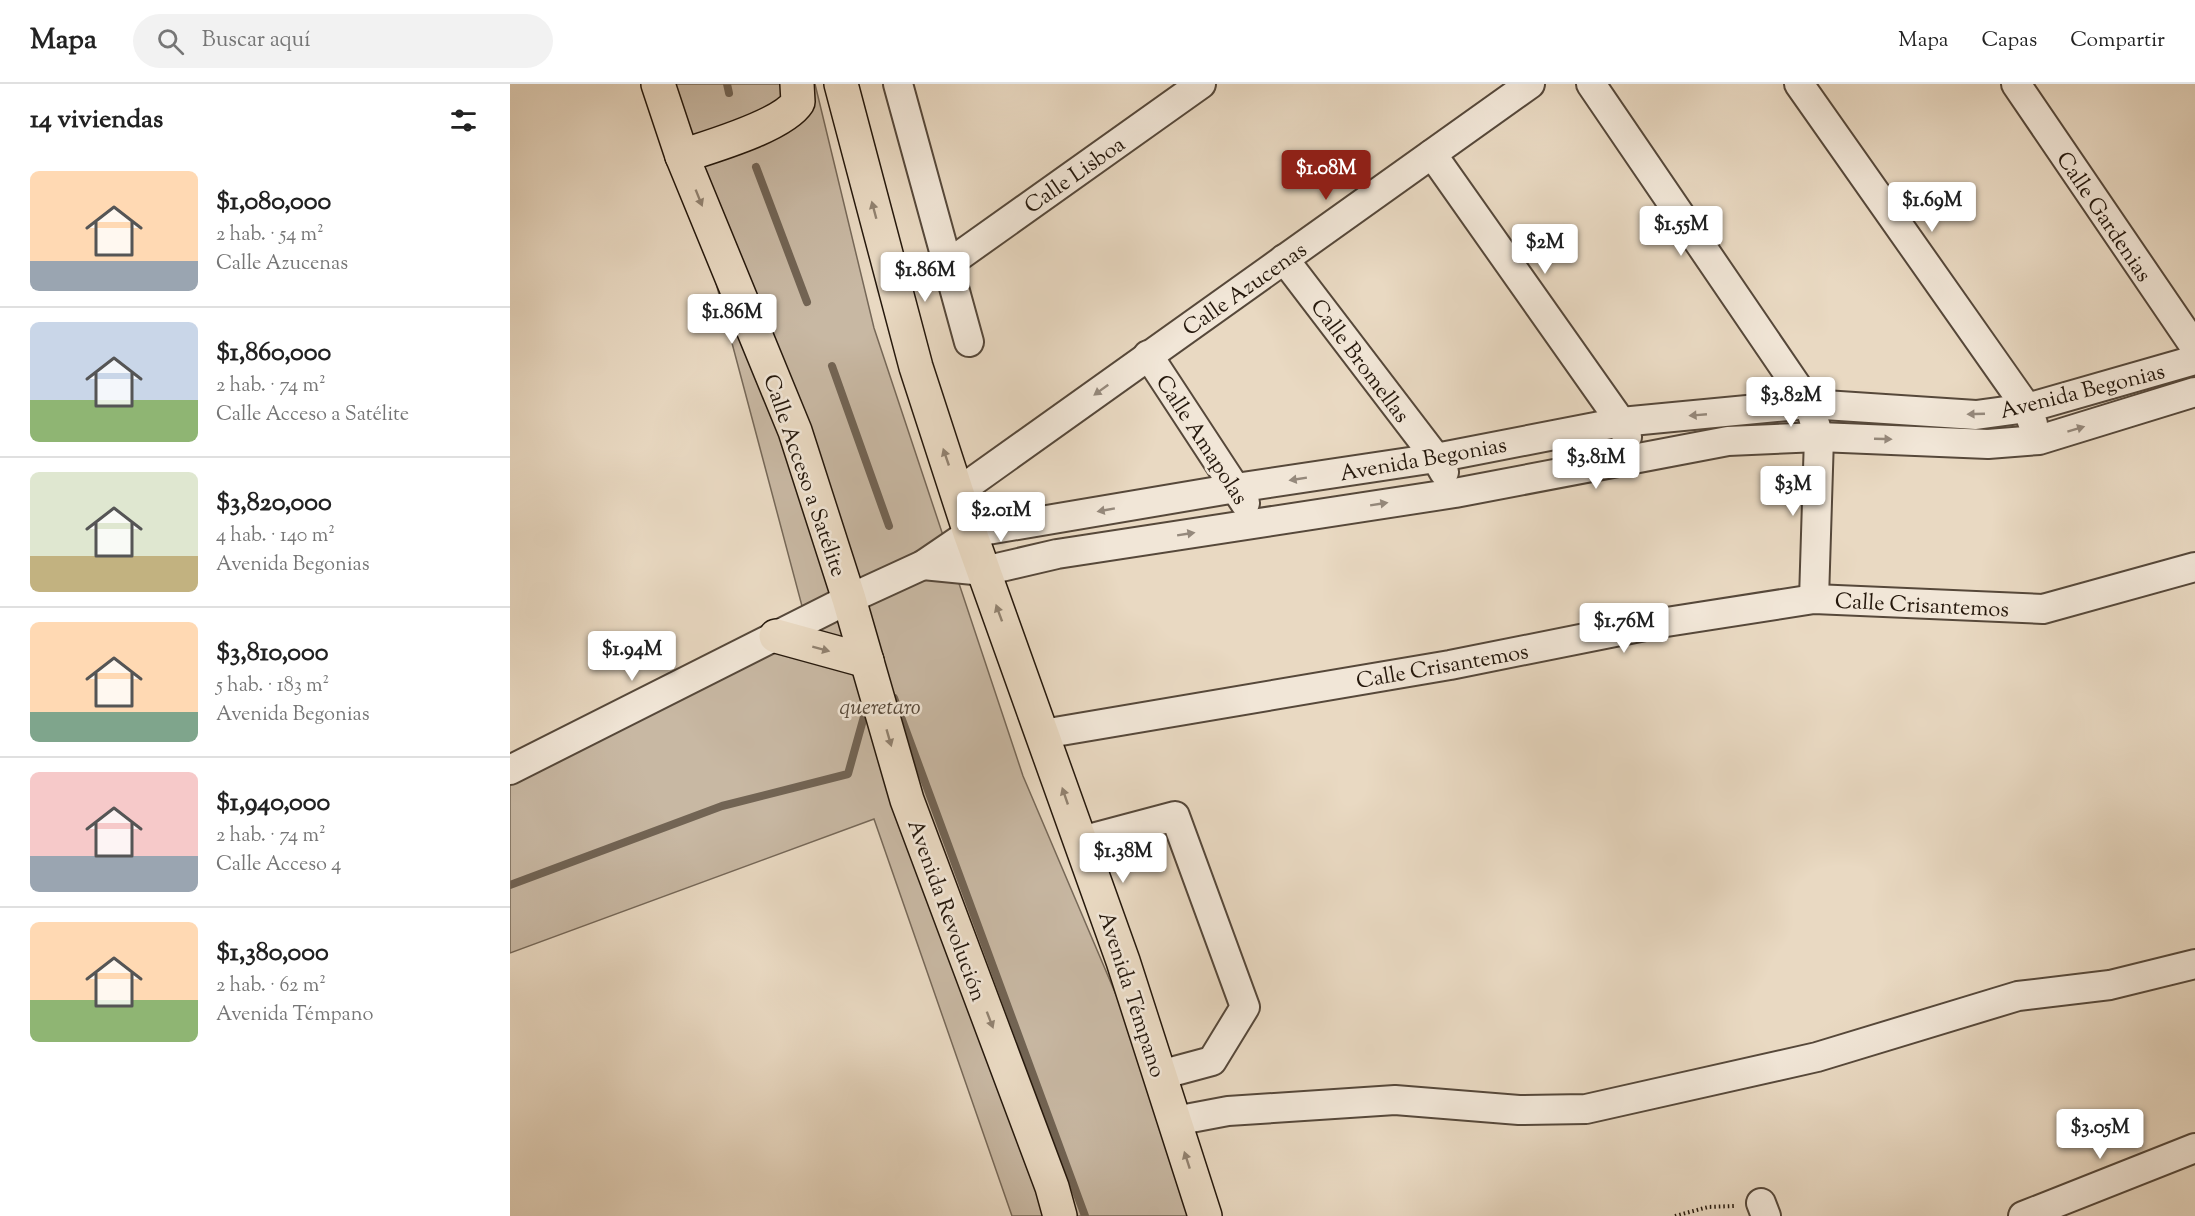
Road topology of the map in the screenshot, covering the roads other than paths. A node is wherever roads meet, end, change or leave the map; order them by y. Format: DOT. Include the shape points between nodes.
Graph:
graph roads {
  1 [pos="658,84"];
  2 [pos="796,84"];
  3 [pos="841,84"];
  4 [pos="1201,84"];
  5 [pos="1530,84"];
  6 [pos="1592,84"];
  7 [pos="1800,84"];
  8 [pos="2016,84"];
  9 [pos="907,88"];
  10 [pos="697,151"];
  11 [pos="1432,154"];
  12 [pos="1284,259"];
  13 [pos="948,264"];
  14 [pos="969,342"];
  15 [pos="2195,347"];
  16 [pos="1148,356"];
  17 [pos="2195,360"];
  18 [pos="2195,392"];
  19 [pos="1809,404"];
  20 [pos="2027,408"];
  21 [pos="1621,422"];
  22 [pos="1819,437"];
  23 [pos="2039,440"];
  24 [pos="1436,458"];
  25 [pos="1637,458"];
  26 [pos="1236,488"];
  27 [pos="958,492"];
  28 [pos="1455,493"];
  29 [pos="1257,522"];
  30 [pos="970,533"];
  31 [pos="923,565"];
  32 [pos="2195,567"];
  33 [pos="984,571"];
  34 [pos="849,599"];
  35 [pos="1814,599"];
  36 [pos="776,636"];
  37 [pos="867,661"];
  38 [pos="1043,734"];
  39 [pos="510,770"];
  40 [pos="1081,841"];
  41 [pos="2195,964"];
  42 [pos="1160,1075"];
  43 [pos="1175,1122"];
  44 [pos="2195,1148"];
  45 [pos="1060,1216"];
  46 [pos="1205,1216"];
  47 [pos="2023,1216"];
  1 -- 10 [label="main road, Calle Acceso a Satélite"];
  2 -- 10 [label="main road" via="795,106 766,125"];
  27 -- 3 [label="main road, one-way" via="916,367"];
  4 -- 13 [label="street, Calle Lisboa"];
  5 -- 11 [label="street, Calle Azucenas"];
  6 -- 19 [label="street"];
  7 -- 20 [label="street"];
  8 -- 15 [label="street, Calle Gardenias"];
  9 -- 13 [label="street"];
  10 -- 34 [label="main road, Calle Acceso a Satélite, one-way"];
  11 -- 12 [label="street, Calle Azucenas"];
  11 -- 21 [label="street"];
  12 -- 16 [label="street, Calle Azucenas"];
  12 -- 24 [label="street, Calle Bromellas"];
  13 -- 14 [label="street"];
  16 -- 26 [label="street, Calle Amapolas"];
  16 -- 27 [label="street, Calle Azucenas, one-way"];
  17 -- 20 [label="street, Avenida Begonias"];
  23 -- 18 [label="street, Avenida Begonias, one-way"];
  20 -- 19 [label="street, Avenida Begonias, one-way" via="1976,415"];
  19 -- 21 [label="street, Avenida Begonias, one-way"];
  19 -- 22 [label="street"];
  20 -- 23 [label="street"];
  21 -- 24 [label="street, Avenida Begonias"];
  21 -- 25 [label="street"];
  22 -- 23 [label="street, Avenida Begonias, one-way" via="1988,444"];
  22 -- 25 [label="street, Avenida Begonias" via="1728,441"];
  22 -- 35 [label="street"];
  24 -- 26 [label="street, Avenida Begonias, one-way"];
  24 -- 28 [label="street, Calle Bromellas"];
  25 -- 28 [label="street, Avenida Begonias"];
  26 -- 29 [label="street, Calle Amapolas"];
  26 -- 30 [label="street, Avenida Begonias, one-way"];
  27 -- 30 [label="main road"];
  29 -- 28 [label="street, Avenida Begonias, one-way"];
  33 -- 29 [label="street, Avenida Begonias, one-way" via="1057,554"];
  30 -- 31 [label="street"];
  30 -- 33 [label="main road"];
  31 -- 33 [label="street, Avenida Begonias"];
  31 -- 34 [label="street"];
  32 -- 35 [label="street, Calle Crisantemos" via="2043,609"];
  38 -- 33 [label="main road, Avenida Témpano, one-way"];
  34 -- 36 [label="street"];
  34 -- 37 [label="main road, Avenida Revolución"];
  35 -- 38 [label="street, Calle Crisantemos"];
  36 -- 37 [label="main road, one-way"];
  36 -- 39 [label="street"];
  37 -- 45 [label="main road, Avenida Revolución, one-way" via="907,800"];
  40 -- 38 [label="main road, Avenida Témpano, one-way"];
  40 -- 42 [label="main road, Avenida Témpano"];
  40 -- 42 [label="street" via="1174,816 1245,1007 1212,1061"];
  41 -- 43 [label="street" via="2110,984 2018,996 1817,1057 1586,1109 1519,1110 1395,1100 1228,1111"];
  42 -- 43 [label="main road, Avenida Témpano"];
  46 -- 43 [label="main road, Avenida Témpano, one-way"];
  44 -- 47 [label="street"];
}
